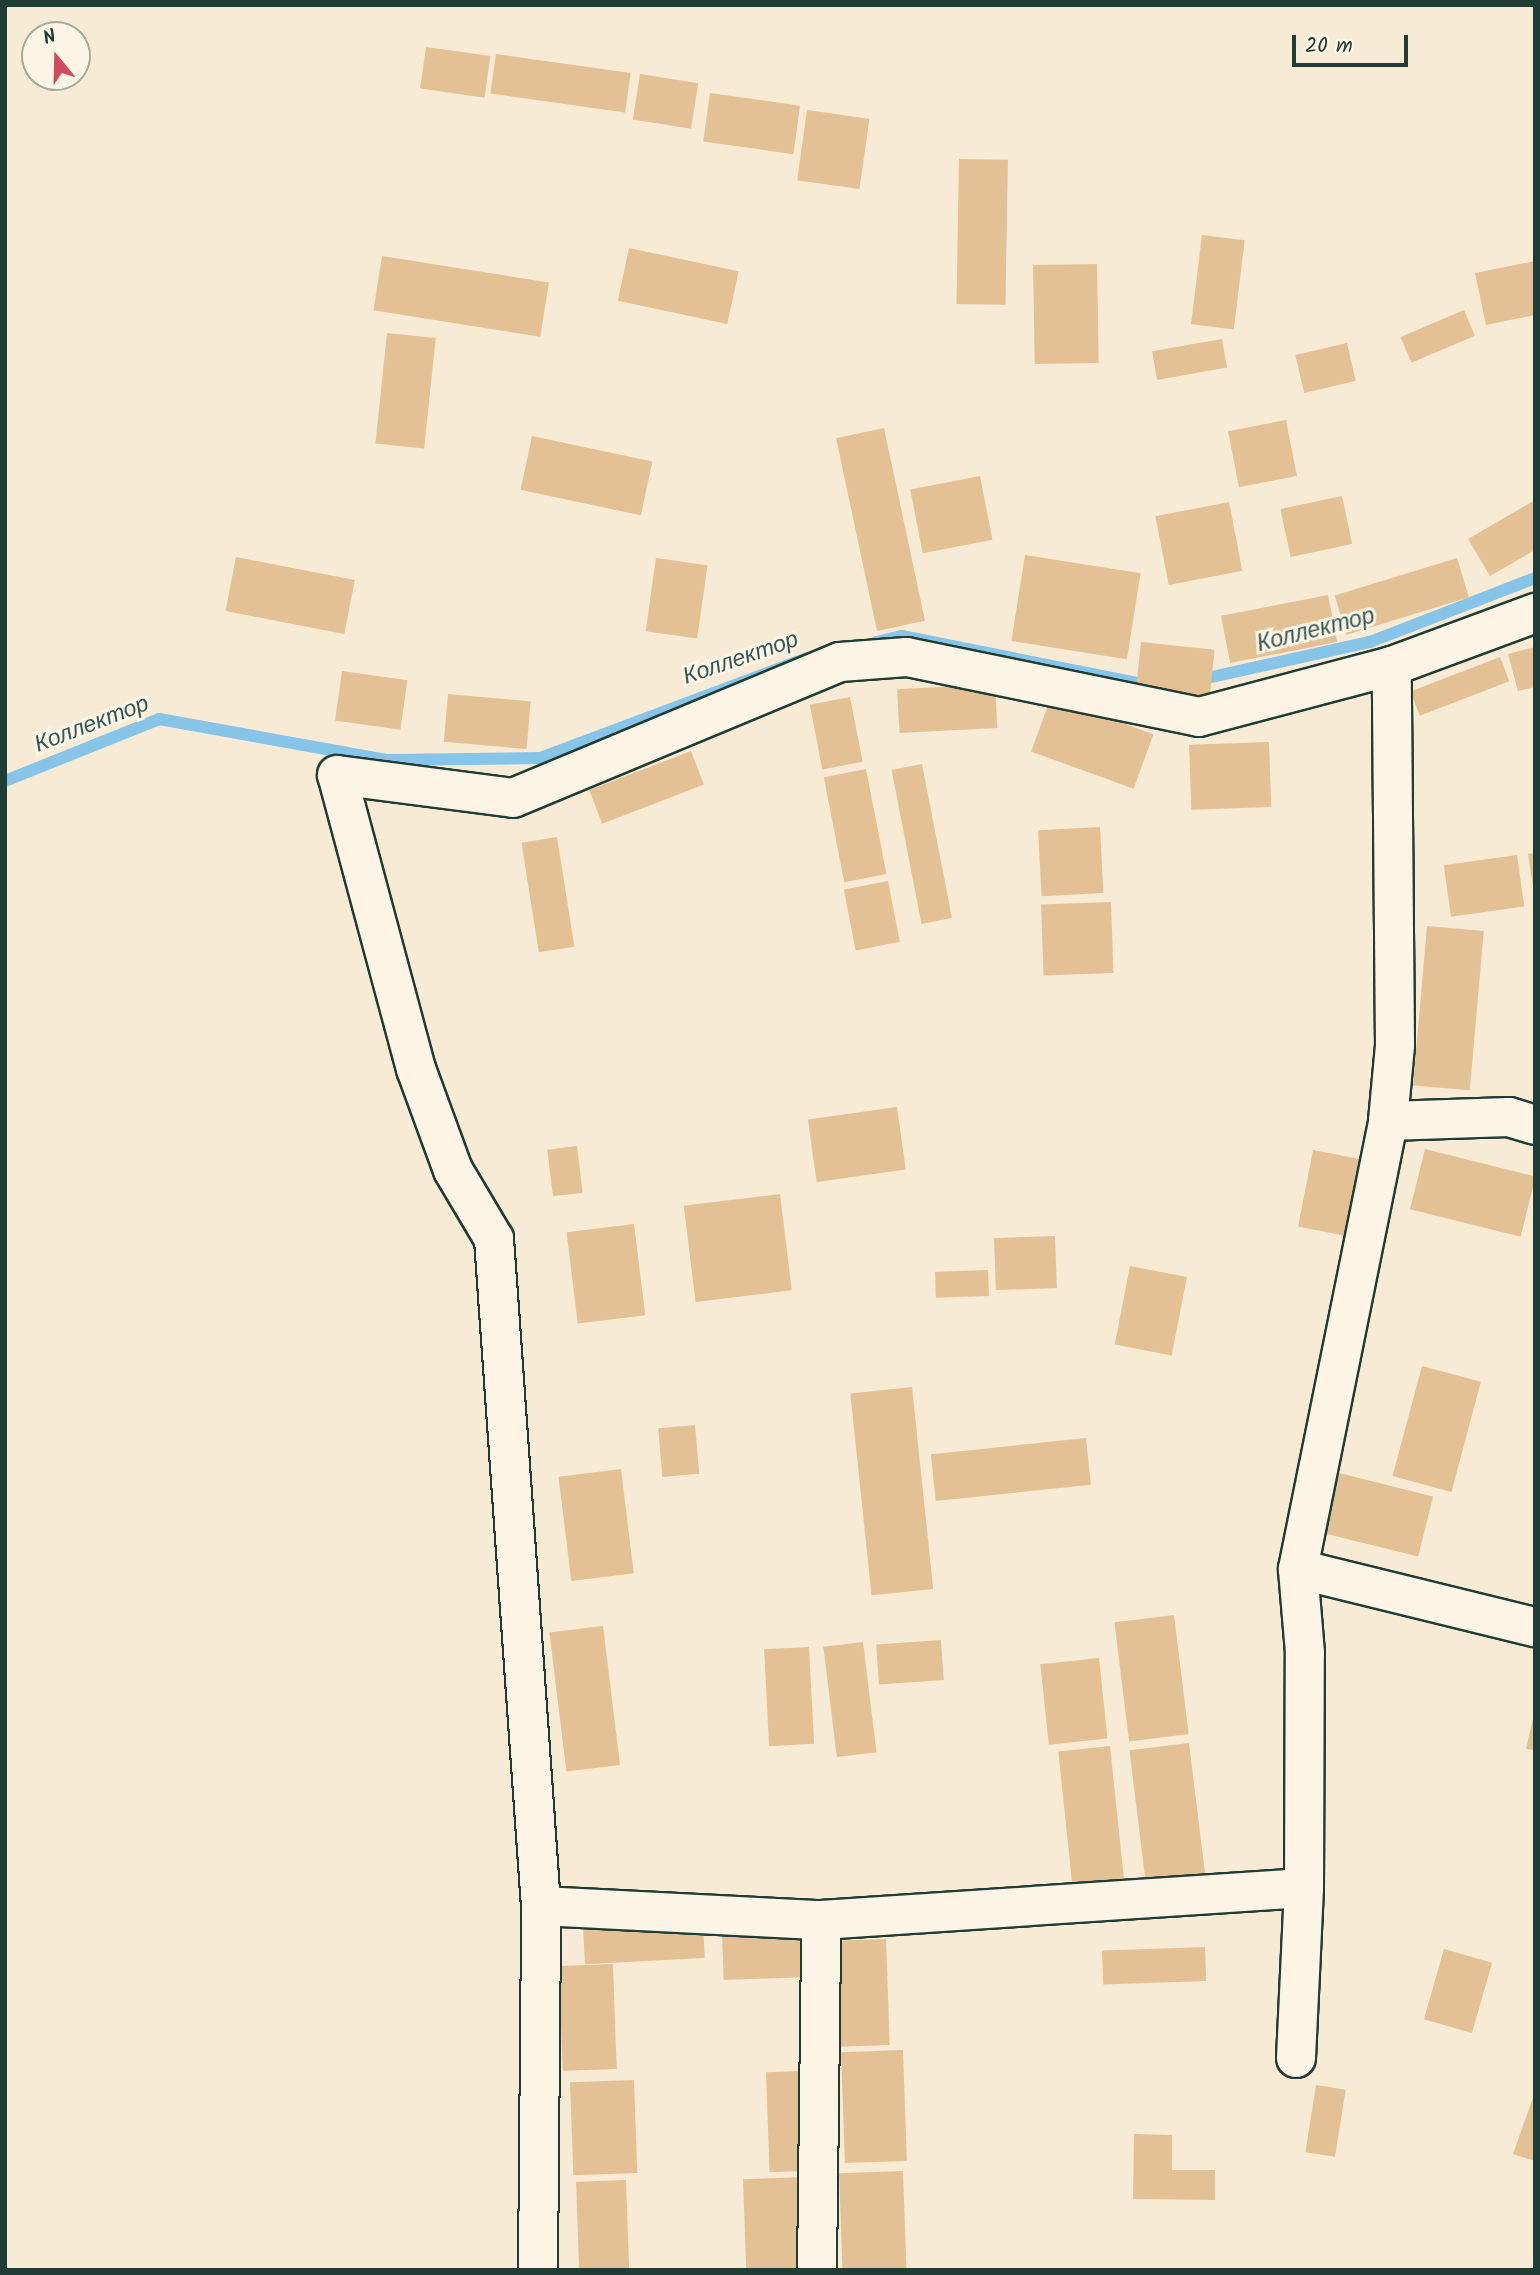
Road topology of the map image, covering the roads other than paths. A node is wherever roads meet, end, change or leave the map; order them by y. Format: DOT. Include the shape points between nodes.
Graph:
graph roads {
  1 [pos="1535,613"];
  2 [pos="1392,666"];
  3 [pos="1388,1121"];
  4 [pos="1535,1125"];
  5 [pos="1298,1569"];
  6 [pos="1535,1627"];
  7 [pos="1304,1888"];
  8 [pos="541,1906"];
  9 [pos="821,1920"];
  10 [pos="1296,2058"];
  11 [pos="538,2270"];
  12 [pos="817,2270"];
  1 -- 2 [label="street"];
  2 -- 3 [label="street" via="1395,1045"];
  2 -- 8 [label="street" via="1199,717 907,657 840,662 513,798 337,775 416,1069 453,1170 494,1239"];
  3 -- 4 [label="street" via="1509,1117"];
  3 -- 5 [label="street"];
  5 -- 6 [label="street"];
  5 -- 7 [label="street" via="1305,1653"];
  7 -- 9 [label="street"];
  7 -- 10 [label="street"];
  8 -- 9 [label="street"];
  8 -- 11 [label="street"];
  9 -- 12 [label="street"];
}
